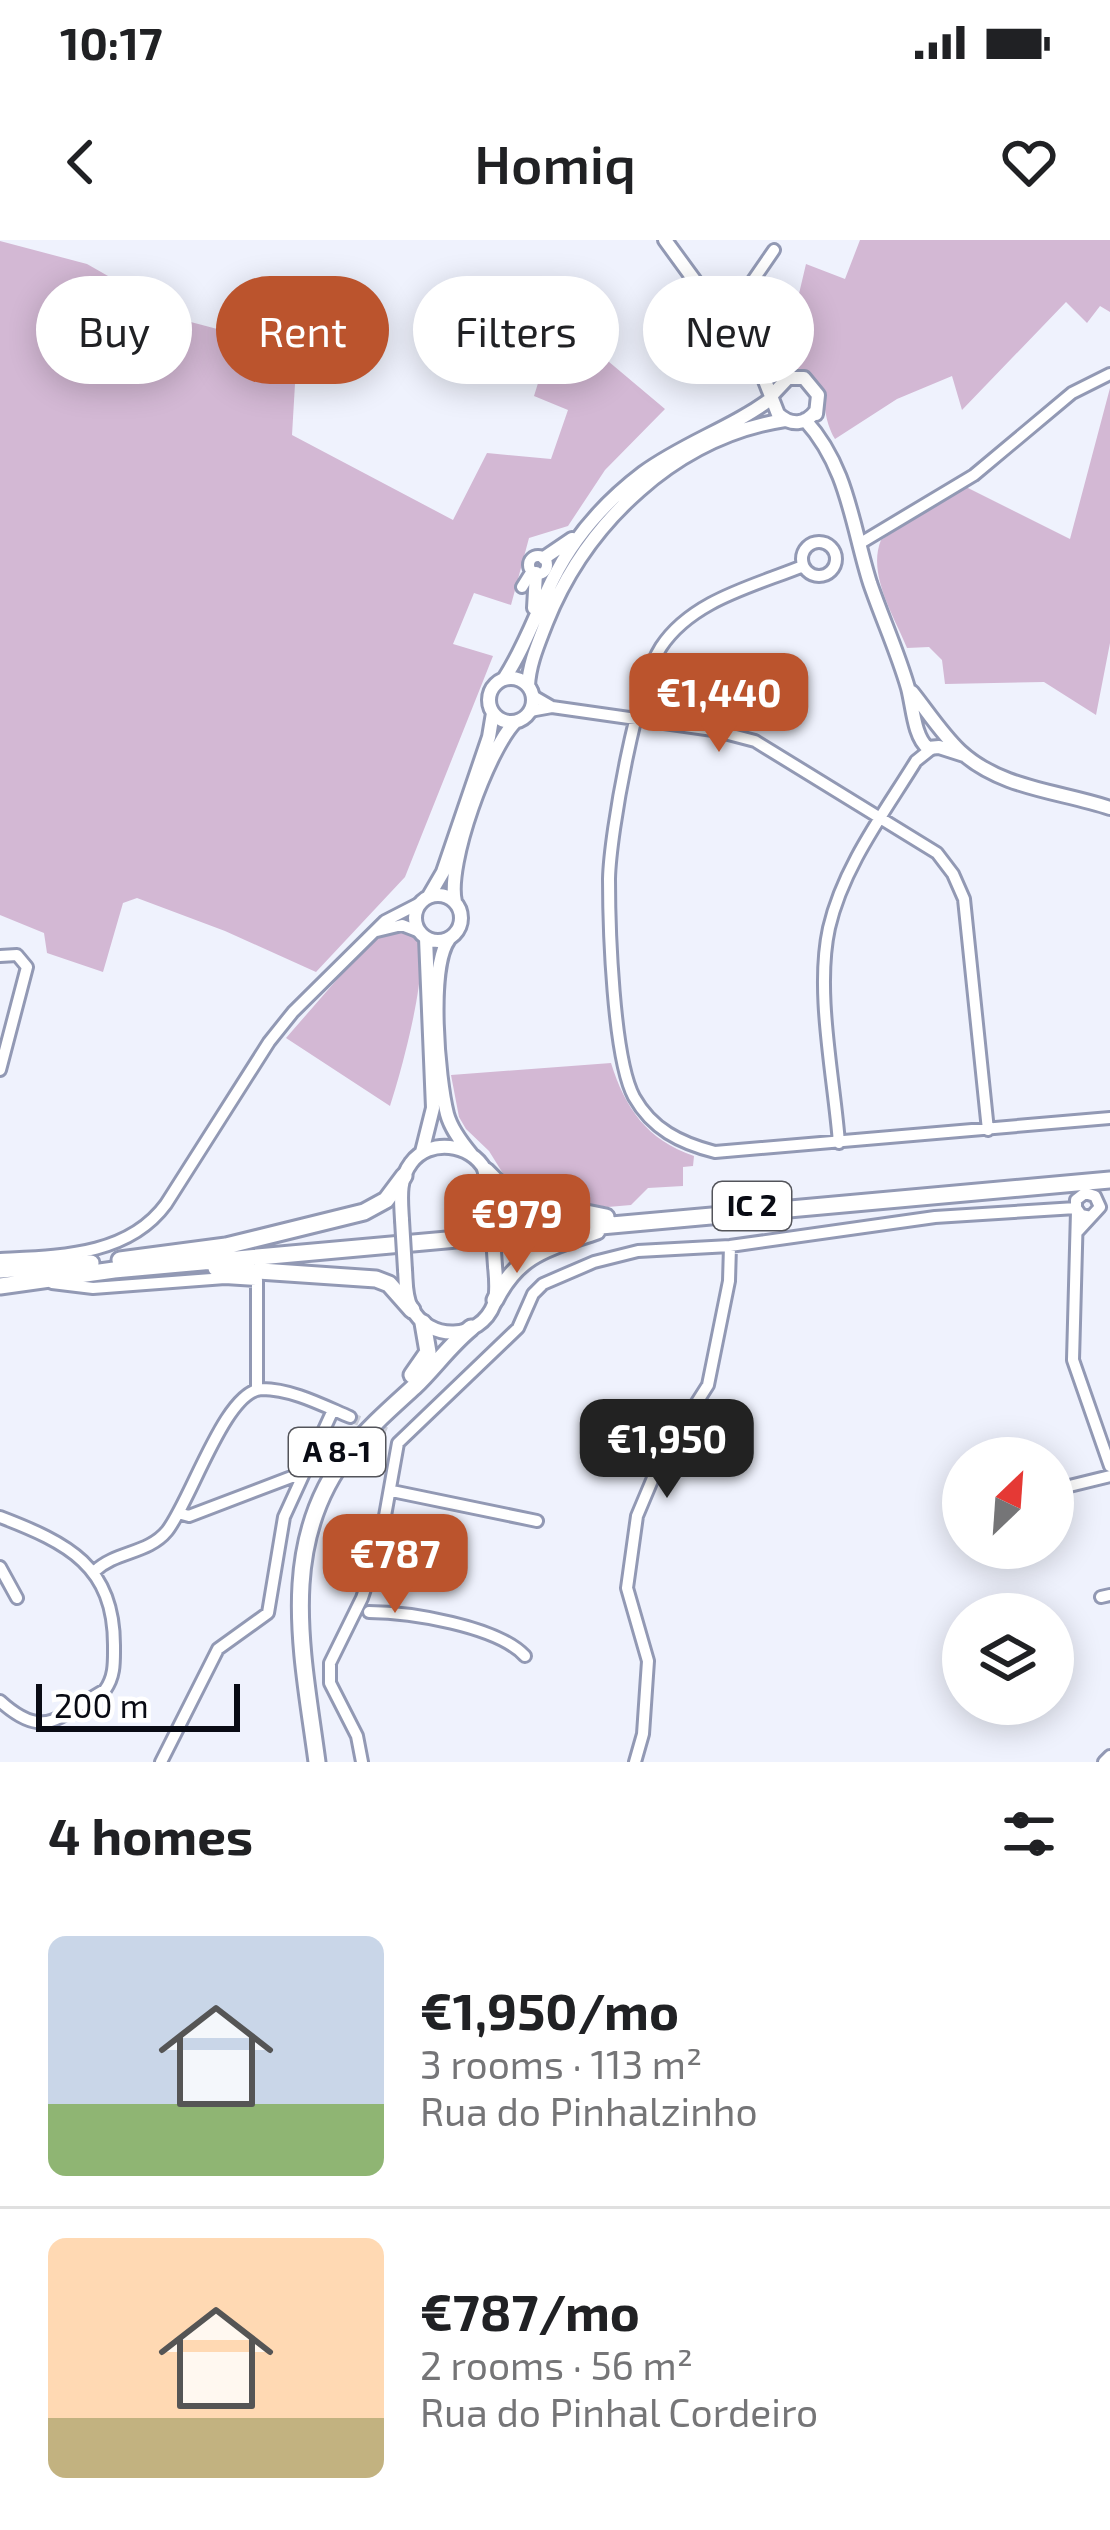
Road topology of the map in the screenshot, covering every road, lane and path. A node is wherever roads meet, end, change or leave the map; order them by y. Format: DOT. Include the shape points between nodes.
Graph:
graph roads {
  1 [pos="665,240"];
  2 [pos="774,250"];
  3 [pos="692,276"];
  4 [pos="756,276"];
  5 [pos="1110,374"];
  6 [pos="767,384"];
  7 [pos="780,384"];
  8 [pos="811,384"];
  9 [pos="773,396"];
  10 [pos="811,416"];
  11 [pos="785,420"];
  12 [pos="596,517"];
  13 [pos="859,544"];
  14 [pos="544,558"];
  15 [pos="802,566"];
  16 [pos="534,572"];
  17 [pos="522,587"];
  18 [pos="528,638"];
  19 [pos="504,679"];
  20 [pos="530,691"];
  21 [pos="552,707"];
  22 [pos="530,711"];
  23 [pos="493,713"];
  24 [pos="637,719"];
  25 [pos="515,722"];
  26 [pos="932,738"];
  27 [pos="1110,808"];
  28 [pos="881,818"];
  29 [pos="425,900"];
  30 [pos="455,902"];
  31 [pos="374,932"];
  32 [pos="423,935"];
  33 [pos="449,939"];
  34 [pos="0,956"];
  35 [pos="0,1070"];
  36 [pos="1110,1118"];
  37 [pos="988,1130"];
  38 [pos="839,1143"];
  39 [pos="422,1152"];
  40 [pos="471,1154"];
  41 [pos="486,1171"];
  42 [pos="404,1176"];
  43 [pos="1110,1177"];
  44 [pos="1040,1186"];
  45 [pos="1109,1191"];
  46 [pos="1096,1199"];
  47 [pos="1076,1208"];
  48 [pos="1091,1217"];
  49 [pos="615,1219"];
  50 [pos="635,1222"];
  51 [pos="1075,1235"];
  52 [pos="730,1246"];
  53 [pos="0,1259"];
  54 [pos="120,1260"];
  55 [pos="159,1267"];
  56 [pos="0,1270"];
  57 [pos="38,1279"];
  58 [pos="0,1286"];
  59 [pos="495,1300"];
  60 [pos="417,1317"];
  61 [pos="471,1328"];
  62 [pos="257,1390"];
  63 [pos="333,1410"];
  64 [pos="350,1417"];
  65 [pos="1110,1418"];
  66 [pos="1096,1429"];
  67 [pos="386,1432"];
  68 [pos="400,1438"];
  69 [pos="1110,1466"];
  70 [pos="302,1473"];
  71 [pos="1110,1476"];
  72 [pos="1074,1485"];
  73 [pos="392,1491"];
  74 [pos="178,1513"];
  75 [pos="0,1517"];
  76 [pos="538,1521"];
  77 [pos="0,1567"];
  78 [pos="95,1571"];
  79 [pos="17,1598"];
  80 [pos="369,1601"];
  81 [pos="354,1613"];
  82 [pos="525,1656"];
  83 [pos="0,1701"];
  84 [pos="161,1762"];
  85 [pos="306,1762"];
  86 [pos="317,1762"];
  87 [pos="362,1762"];
  88 [pos="635,1762"];
  1 -- 3 [label="main road"];
  2 -- 4 [label="street"];
  5 -- 13 [label="street" via="1072,393 974,476"];
  6 -- 9 [label="main road"];
  7 -- 9 [label="main road"];
  8 -- 10 [label="main road" via="818,395"];
  9 -- 11 [label="main road"];
  9 -- 12 [label="main road" via="661,460"];
  10 -- 11 [label="main road"];
  10 -- 13 [label="main road" via="841,476"];
  11 -- 20 [label="main road" via="691,455 617,510 562,586 536,648"];
  12 -- 14 [label="main road"];
  12 -- 18 [label="main road" via="553,580"];
  13 -- 26 [label="main road"];
  14 -- 16 [label="street" via="546,569"];
  15 -- 24 [label="street" via="683,621 653,663"];
  16 -- 17 [label="street"];
  16 -- 18 [label="main road"];
  18 -- 19 [label="main road"];
  19 -- 20 [label="main road"];
  19 -- 23 [label="main road" via="489,694"];
  20 -- 21 [label="street"];
  20 -- 22 [label="main road"];
  21 -- 22 [label="street"];
  21 -- 24 [label="street"];
  22 -- 25 [label="main road"];
  23 -- 25 [label="main road"];
  23 -- 29 [label="main road" via="443,872"];
  24 -- 28 [label="street" via="755,741"];
  24 -- 38 [label="street" via="609,878 620,1057 634,1096 669,1136 715,1152"];
  25 -- 30 [label="main road" via="465,830 453,871"];
  26 -- 27 [label="main road" via="1023,786"];
  26 -- 28 [label="street"];
  28 -- 37 [label="street" via="937,853 964,898"];
  28 -- 38 [label="street" via="842,889 826,950"];
  29 -- 30 [label="main road" via="443,895"];
  29 -- 31 [label="street"];
  29 -- 32 [label="main road" via="415,917"];
  30 -- 33 [label="main road" via="461,922"];
  31 -- 32 [label="street" via="403,925"];
  31 -- 53 [label="street" via="268,1042 154,1220 117,1244"];
  32 -- 33 [label="main road"];
  32 -- 39 [label="main road" via="433,1108"];
  33 -- 40 [label="main road" via="438,987 445,1103"];
  34 -- 35 [label="street" via="17,955 27,967"];
  36 -- 37 [label="street"];
  37 -- 38 [label="street"];
  39 -- 40 [label="main road" via="445,1146"];
  39 -- 42 [label="main road"];
  40 -- 41 [label="main road"];
  41 -- 49 [label="highway" via="513,1198"];
  41 -- 59 [label="main road, bridge"];
  42 -- 54 [label="highway" via="364,1212 226,1246"];
  42 -- 60 [label="main road, bridge" via="405,1270"];
  43 -- 44 [label="highway, IC 2"];
  43 -- 49 [label="highway, IC 2"];
  44 -- 47 [label="street" via="1064,1191"];
  44 -- 50 [label="highway, IC 2"];
  45 -- 46 [label="street"];
  46 -- 47 [label="street" via="1081,1195"];
  46 -- 48 [label="street"];
  47 -- 48 [label="street"];
  47 -- 51 [label="street"];
  47 -- 52 [label="street" via="935,1217"];
  48 -- 51 [label="street"];
  49 -- 54 [label="highway, IC 2"];
  50 -- 55 [label="highway, IC 2"];
  50 -- 59 [label="highway" via="526,1259"];
  51 -- 66 [label="street" via="1072,1360"];
  52 -- 68 [label="street" via="638,1251 543,1284 518,1328"];
  52 -- 88 [label="street" via="708,1385 661,1459 637,1516 627,1588 648,1660"];
  54 -- 56 [label="highway, IC 2"];
  55 -- 57 [label="highway, IC 2"];
  55 -- 60 [label="highway" via="376,1279"];
  57 -- 58 [label="highway, IC 2"];
  57 -- 62 [label="street" via="93,1288 257,1280"];
  59 -- 61 [label="main road"];
  60 -- 61 [label="main road" via="448,1333"];
  60 -- 85 [label="highway, A 8-1" via="428,1349 423,1362 330,1461 296,1536 289,1606"];
  61 -- 86 [label="highway, A 8-1" via="347,1454 310,1526 299,1612"];
  62 -- 63 [label="street"];
  62 -- 74 [label="street" via="229,1411"];
  63 -- 64 [label="street"];
  63 -- 70 [label="street"];
  65 -- 66 [label="street"];
  66 -- 69 [label="street"];
  67 -- 68 [label="street"];
  68 -- 73 [label="street"];
  70 -- 74 [label="street" via="189,1516"];
  70 -- 84 [label="street" via="280,1530 268,1613 214,1654"];
  71 -- 72 [label="street"];
  73 -- 76 [label="street"];
  73 -- 80 [label="street"];
  74 -- 78 [label="street" via="156,1542"];
  75 -- 78 [label="street"];
  77 -- 79 [label="street"];
  78 -- 83 [label="street" via="112,1610 110,1684 40,1724"];
  80 -- 81 [label="street"];
  80 -- 81 [label="street"];
  80 -- 82 [label="street" via="489,1634"];
  81 -- 87 [label="street" via="329,1675"];
}
